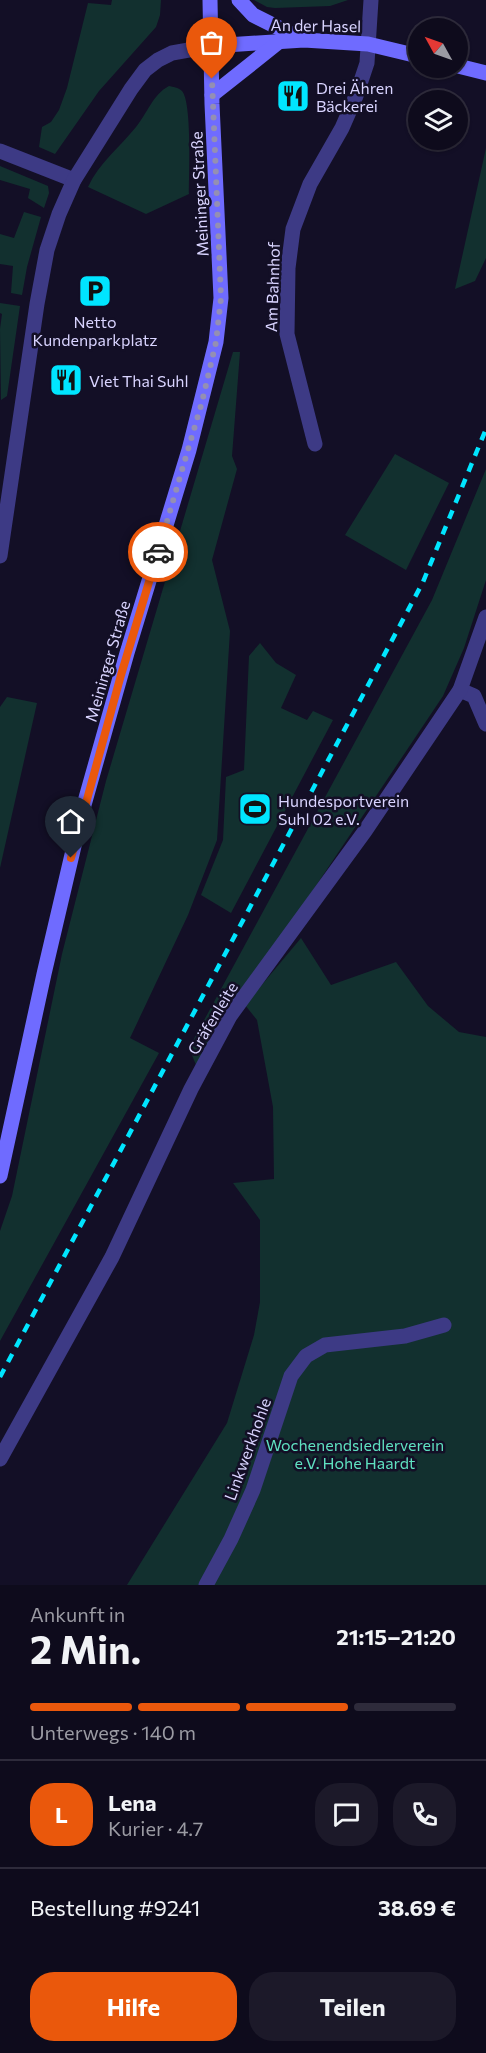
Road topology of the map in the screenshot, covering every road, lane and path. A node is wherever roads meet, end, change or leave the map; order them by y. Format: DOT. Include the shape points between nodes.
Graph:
graph roads {
  1 [pos="210,0"];
  2 [pos="239,0"];
  3 [pos="371,0"];
  4 [pos="304,40"];
  5 [pos="280,41"];
  6 [pos="368,44"];
  7 [pos="211,46"];
  8 [pos="408,54"];
  9 [pos="468,68"];
  10 [pos="486,72"];
  11 [pos="212,95"];
  12 [pos="0,151"];
  13 [pos="74,180"];
  14 [pos="315,444"];
  15 [pos="0,556"];
  16 [pos="486,617"];
  17 [pos="460,690"];
  18 [pos="486,724"];
  19 [pos="0,1176"];
  20 [pos="444,1325"];
  21 [pos="0,1459"];
  22 [pos="206,1585"];
  1 -- 7 [label="main road, Meininger Straße"];
  2 -- 4 [label="main road" via="253,15"];
  3 -- 6 [label="street, Am Bahnhof"];
  4 -- 5 [label="main road, An der Hasel"];
  4 -- 6 [label="main road, An der Hasel"];
  5 -- 7 [label="main road, An der Hasel"];
  5 -- 11 [label="main road"];
  6 -- 8 [label="main road, An der Hasel"];
  6 -- 14 [label="street, Am Bahnhof" via="367,63 356,96 310,184 293,229 287,334"];
  7 -- 11 [label="main road, Meininger Straße"];
  7 -- 13 [label="street" via="172,52 145,70"];
  9 -- 10 [label="main road"];
  11 -- 19 [label="main road, Meininger Straße" via="221,298 216,342 189,450 82,812"];
  12 -- 13 [label="street"];
  13 -- 15 [label="street" via="47,250"];
  16 -- 17 [label="street, Gräfenleite"];
  17 -- 18 [label="street" via="474,696"];
  17 -- 21 [label="street, Gräfenleite" via="365,831 230,1016 112,1257"];
  20 -- 22 [label="street, Linkwerkhohle" via="405,1336 326,1345 306,1356 291,1377 253,1490"];
}
